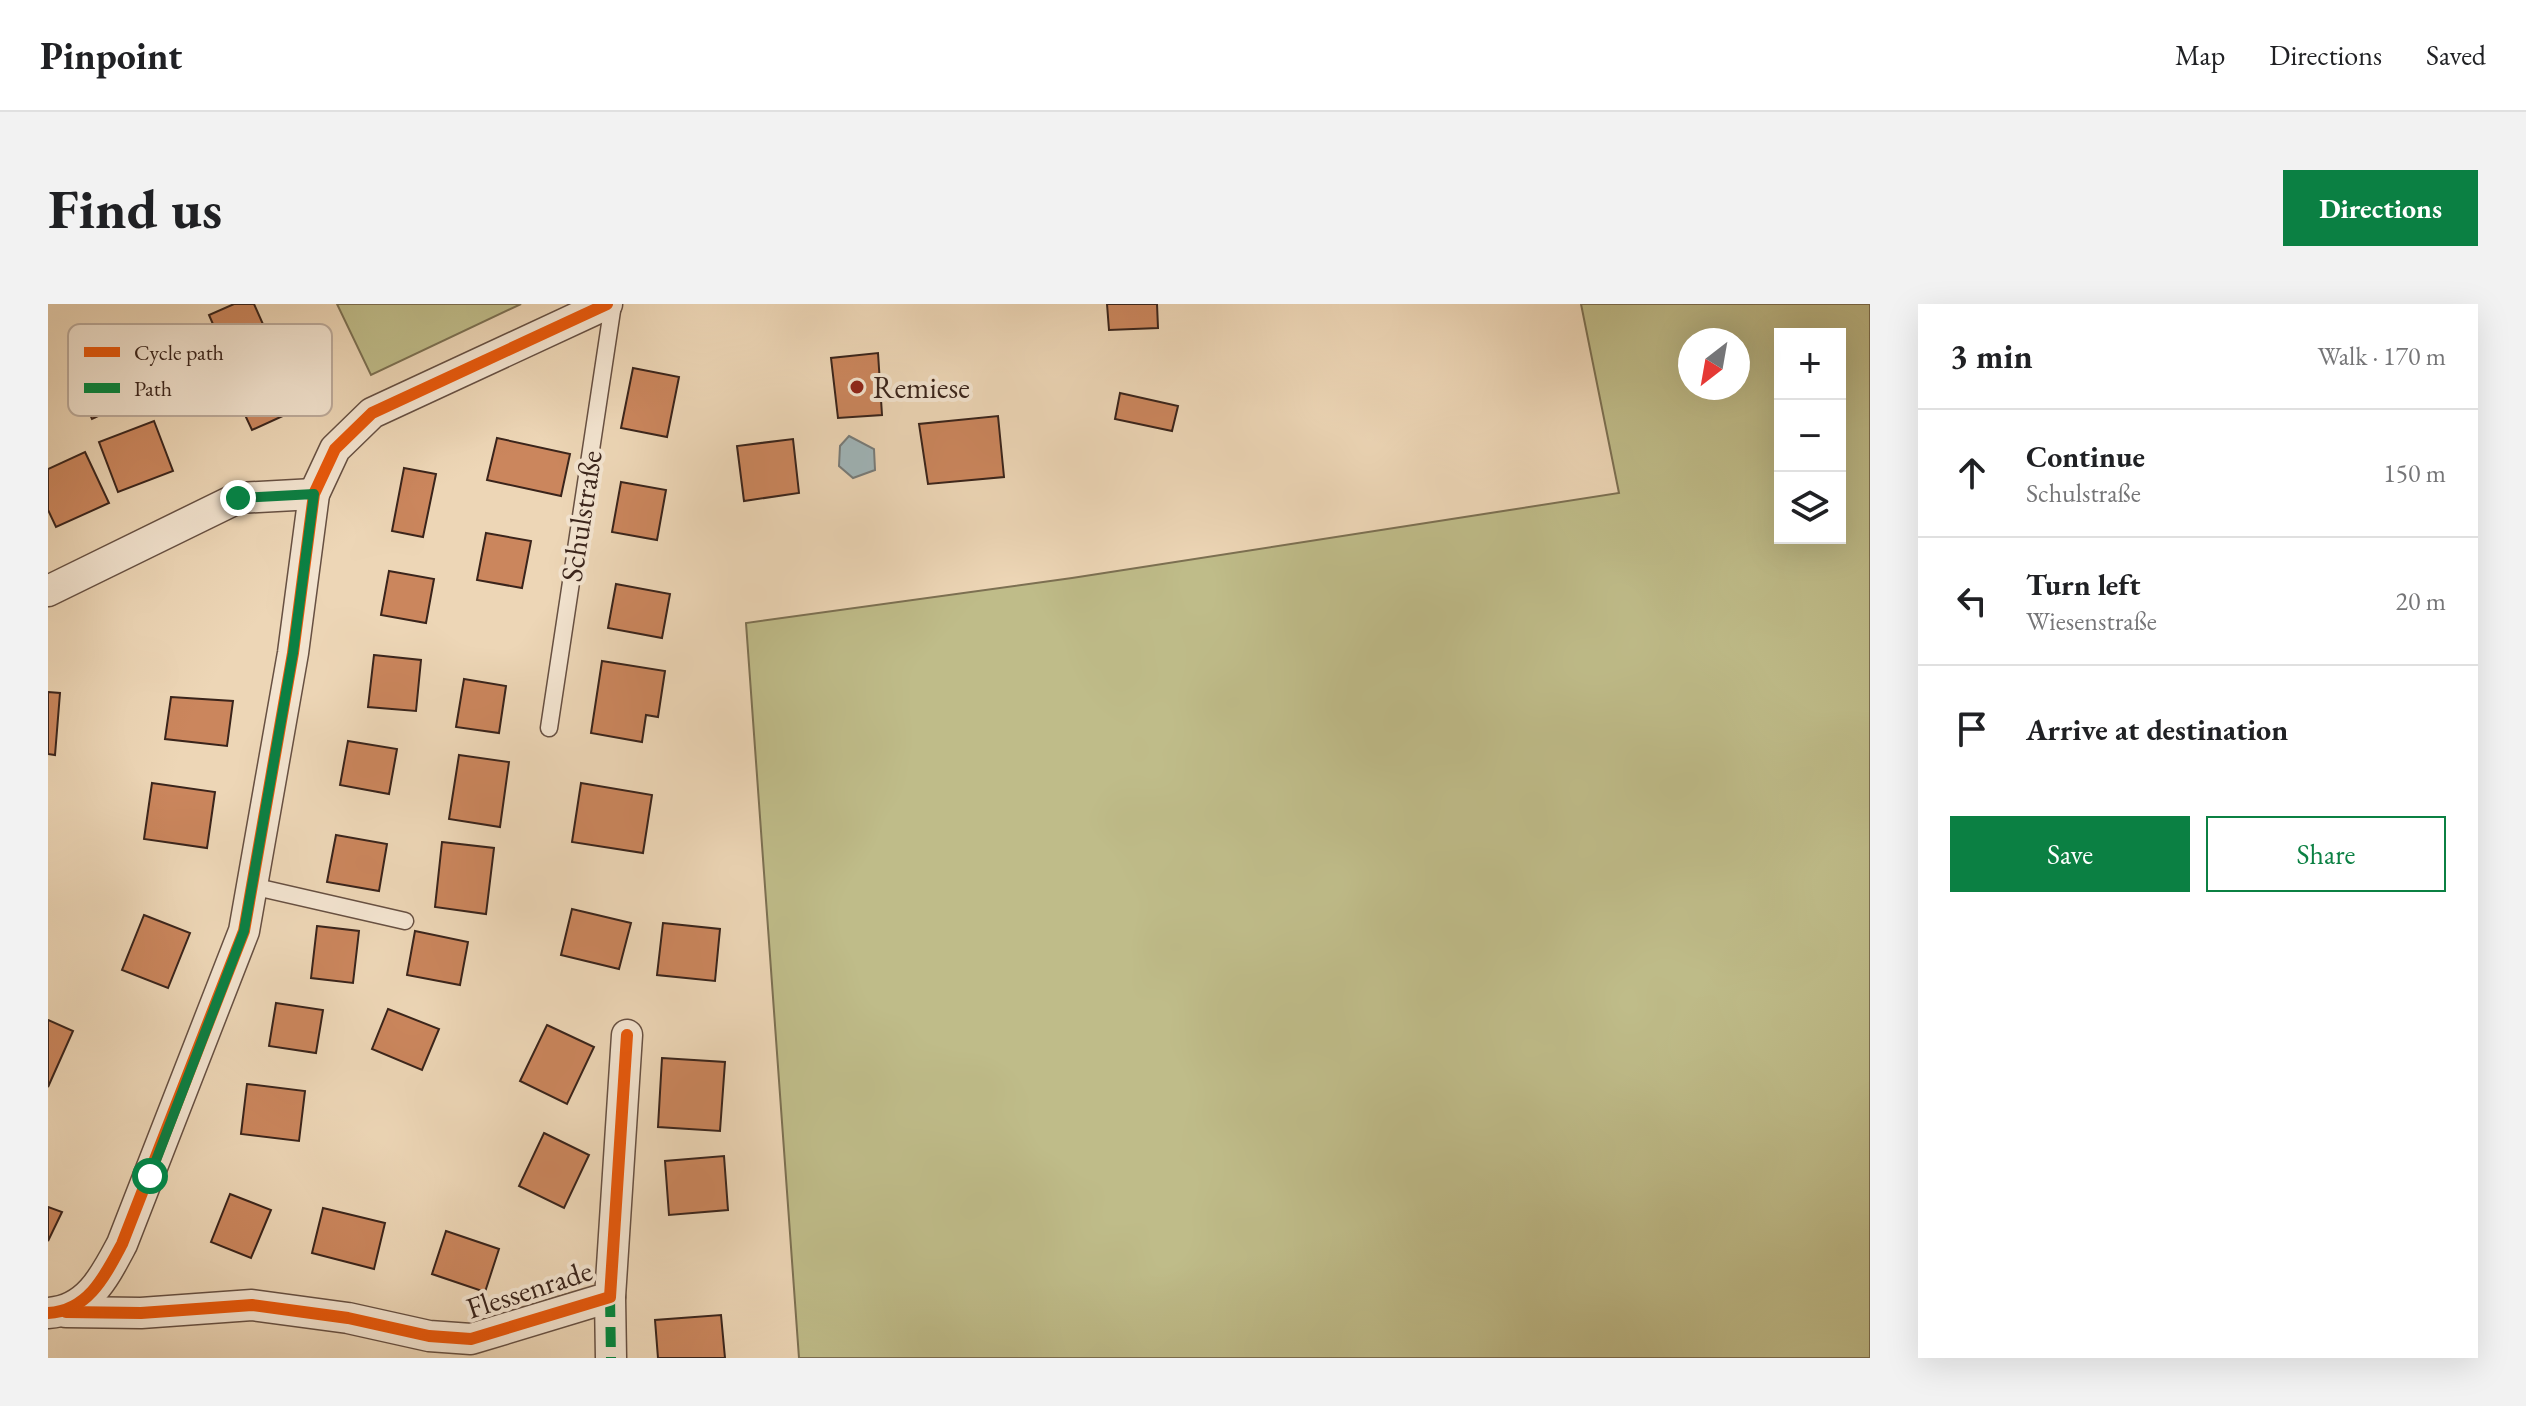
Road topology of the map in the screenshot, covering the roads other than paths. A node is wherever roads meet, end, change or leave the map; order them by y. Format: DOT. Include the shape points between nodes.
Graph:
graph roads {
  1 [pos="607,304"];
  2 [pos="613,304"];
  3 [pos="314,494"];
  4 [pos="48,591"];
  5 [pos="549,728"];
  6 [pos="252,886"];
  7 [pos="405,921"];
  8 [pos="627,1035"];
  9 [pos="610,1297"];
  10 [pos="57,1312"];
  11 [pos="611,1358"];
  1 -- 3 [label="street" via="372,413 335,449"];
  2 -- 5 [label="lane, Schulstraße"];
  3 -- 4 [label="street" via="238,498"];
  3 -- 6 [label="street" via="293,653"];
  6 -- 7 [label="lane"];
  6 -- 10 [label="street" via="244,931 122,1244 99,1286"];
  8 -- 9 [label="street, Flessenrade"];
  9 -- 10 [label="street, Flessenrade" via="471,1339 252,1305 141,1313"];
  9 -- 11 [label="street, Flessenrade"];
}
